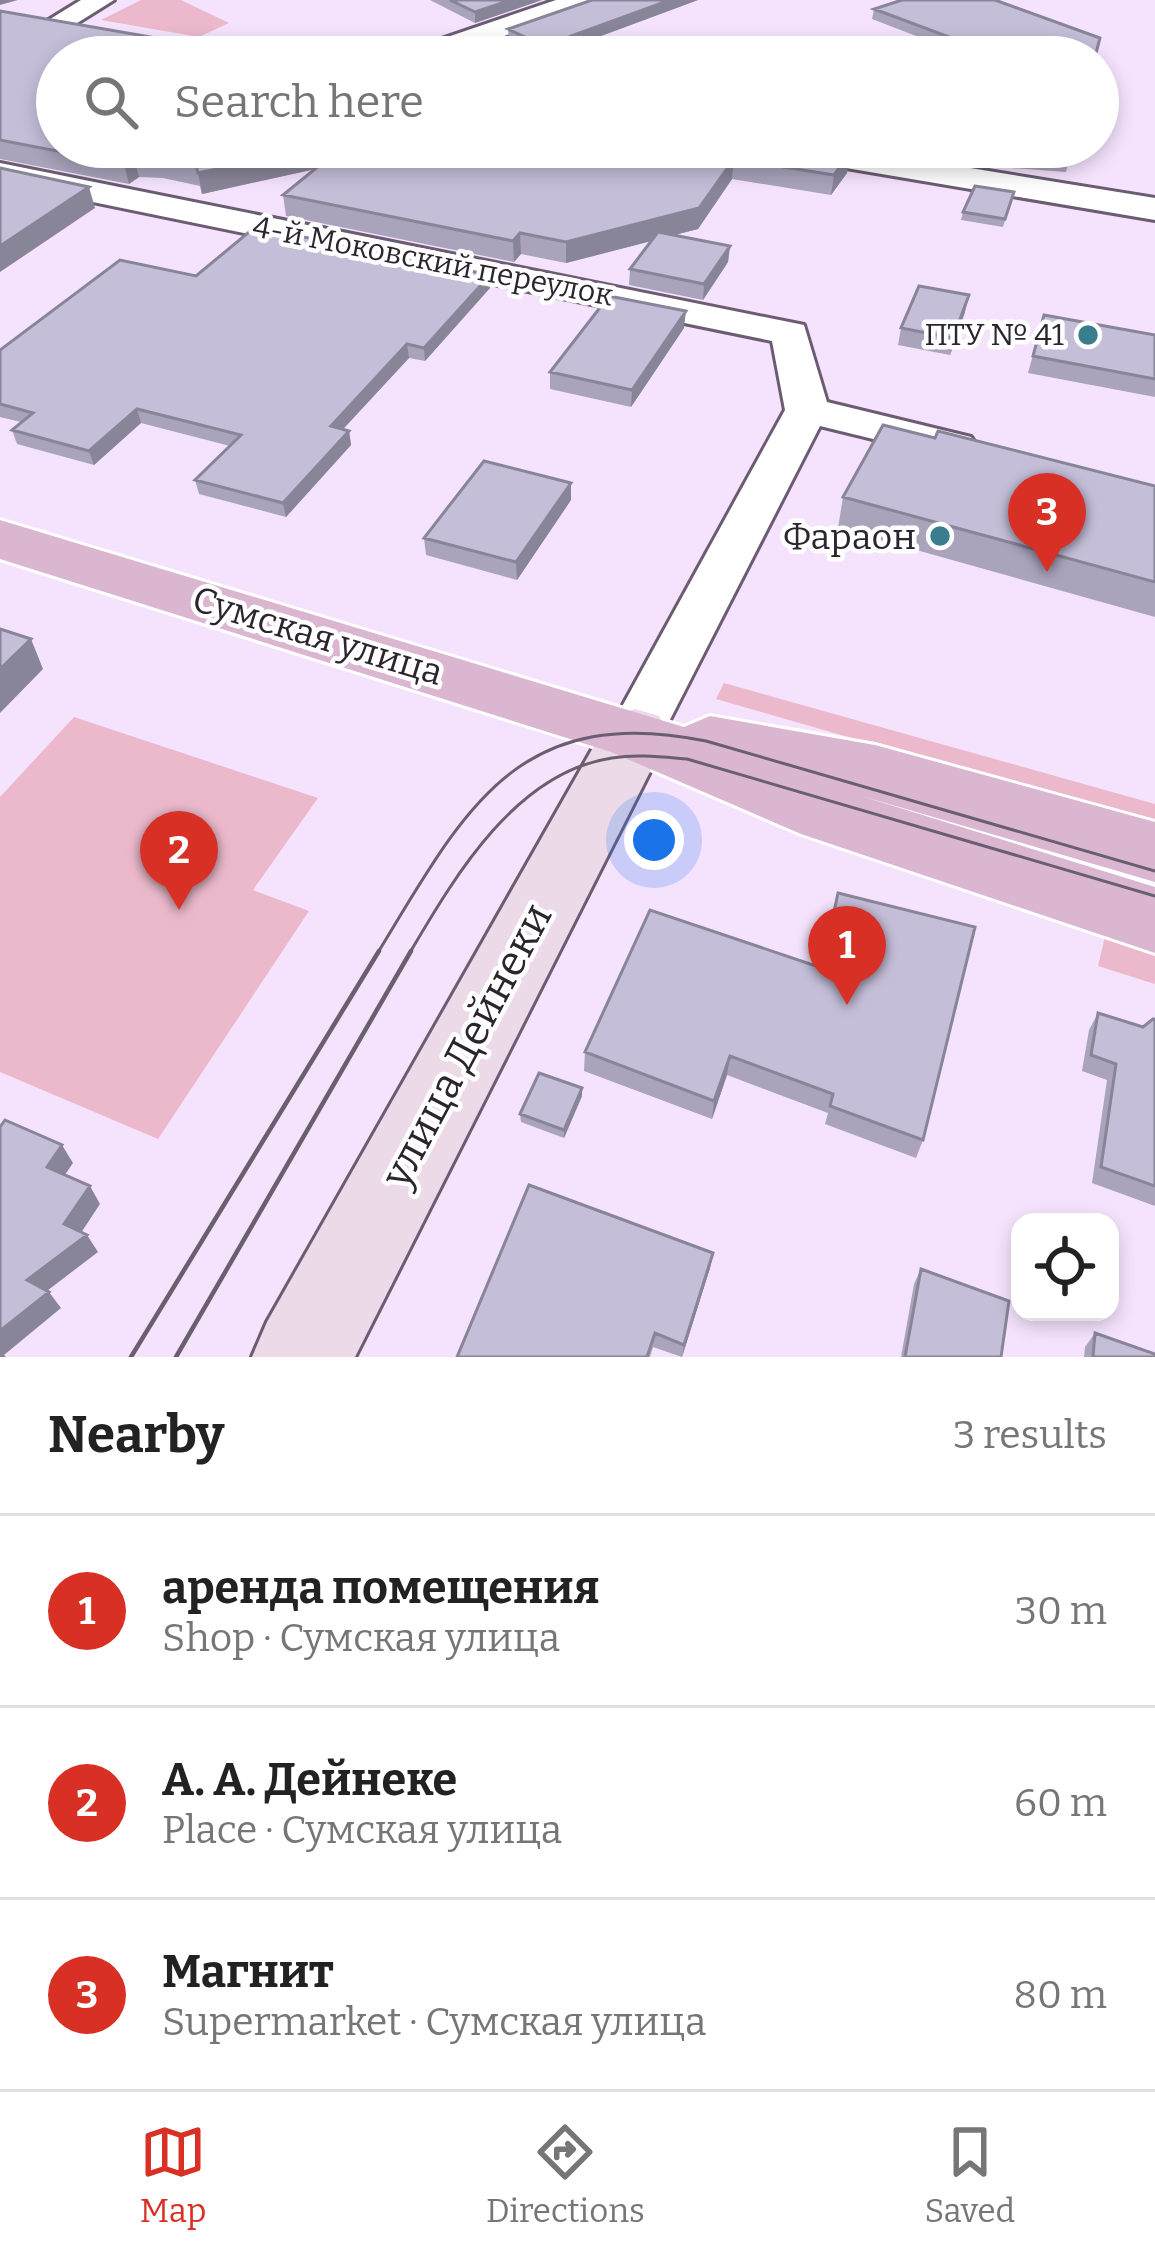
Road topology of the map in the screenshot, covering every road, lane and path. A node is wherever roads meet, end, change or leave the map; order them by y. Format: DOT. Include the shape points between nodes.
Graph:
graph roads {
  1 [pos="101,0"];
  2 [pos="582,0"];
  3 [pos="19,18"];
  4 [pos="56,24"];
  5 [pos="100,32"];
  6 [pos="477,36"];
  7 [pos="908,168"];
  8 [pos="0,173"];
  9 [pos="1155,209"];
  10 [pos="807,410"];
  11 [pos="1006,459"];
  12 [pos="0,538"];
  13 [pos="635,734"];
  14 [pos="1155,851"];
  15 [pos="1155,920"];
  16 [pos="302,1357"];
  1 -- 4 [label="street"];
  2 -- 6 [label="street"];
  3 -- 4 [label="street"];
  4 -- 5 [label="street"];
  7 -- 9 [label="street"];
  8 -- 10 [label="street, 4-й Моковский переулок" via="790,333"];
  10 -- 11 [label="street"];
  10 -- 13 [label="street"];
  12 -- 13 [label="main road, Сумская улица"];
  13 -- 14 [label="main road, Сумская улица" via="744,745 874,772"];
  13 -- 15 [label="main road, Сумская улица" via="731,781 872,832"];
  13 -- 16 [label="main road, улица Дейнеки"];
}
